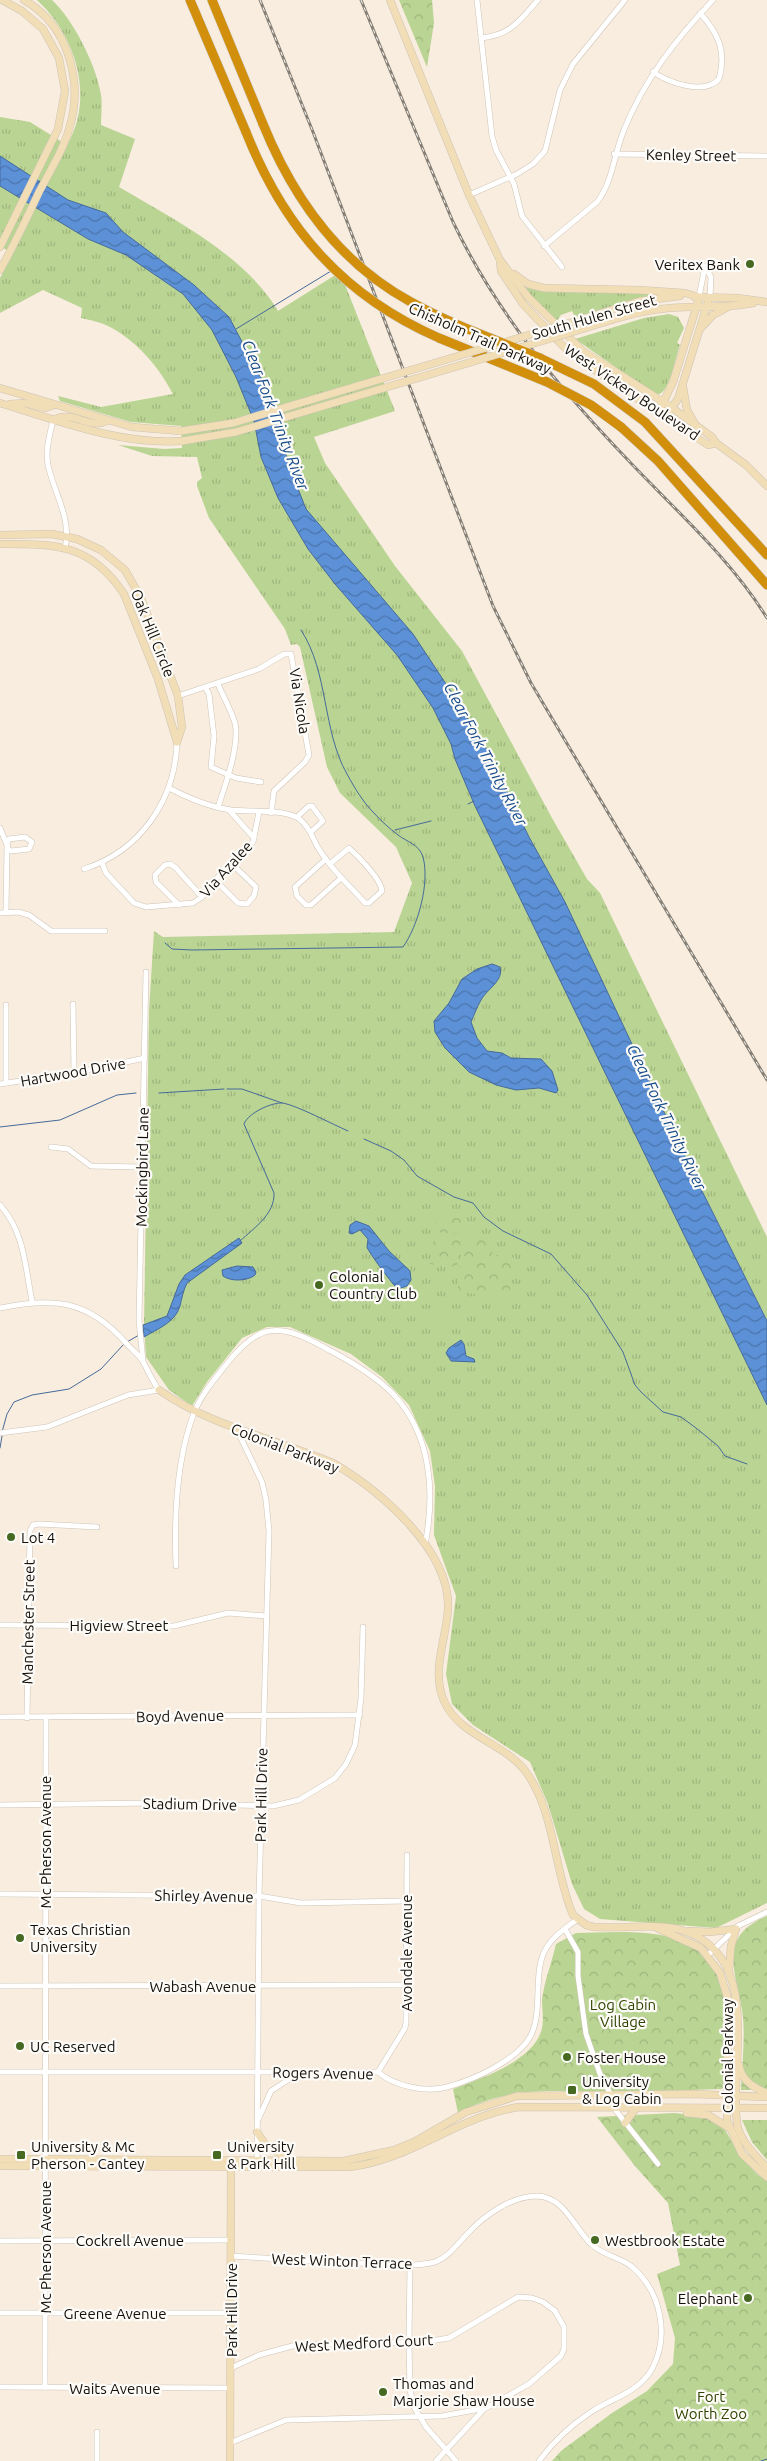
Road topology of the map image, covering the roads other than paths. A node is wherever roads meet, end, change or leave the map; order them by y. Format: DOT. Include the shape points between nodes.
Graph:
graph roads {
  1 [pos="2,0"];
  2 [pos="24,0"];
  3 [pos="190,0"];
  4 [pos="212,0"];
  5 [pos="390,0"];
  6 [pos="477,0"];
  7 [pos="538,0"];
  8 [pos="625,0"];
  9 [pos="713,0"];
  10 [pos="700,13"];
  11 [pos="481,38"];
  12 [pos="653,72"];
  13 [pos="614,154"];
  14 [pos="767,156"];
  15 [pos="510,178"];
  16 [pos="469,195"];
  17 [pos="544,246"];
  18 [pos="0,247"];
  19 [pos="500,260"];
  20 [pos="562,267"];
  21 [pos="508,268"];
  22 [pos="0,270"];
  23 [pos="699,297"];
  24 [pos="710,297"];
  25 [pos="756,302"];
  26 [pos="767,302"];
  27 [pos="698,305"];
  28 [pos="708,305"];
  29 [pos="730,306"];
  30 [pos="698,332"];
  31 [pos="682,383"];
  32 [pos="0,388"];
  33 [pos="0,403"];
  34 [pos="664,403"];
  35 [pos="54,405"];
  36 [pos="672,407"];
  37 [pos="658,411"];
  38 [pos="667,416"];
  39 [pos="54,420"];
  40 [pos="108,421"];
  41 [pos="695,424"];
  42 [pos="716,443"];
  43 [pos="766,483"];
  44 [pos="0,535"];
  45 [pos="67,536"];
  46 [pos="0,544"];
  47 [pos="65,548"];
  48 [pos="765,552"];
  49 [pos="767,585"];
  50 [pos="218,684"];
  51 [pos="205,687"];
  52 [pos="178,696"];
  53 [pos="177,742"];
  54 [pos="229,776"];
  55 [pos="261,782"];
  56 [pos="169,788"];
  57 [pos="218,807"];
  58 [pos="230,810"];
  59 [pos="259,812"];
  60 [pos="271,813"];
  61 [pos="297,817"];
  62 [pos="0,828"];
  63 [pos="311,832"];
  64 [pos="18,838"];
  65 [pos="254,838"];
  66 [pos="0,846"];
  67 [pos="7,846"];
  68 [pos="20,850"];
  69 [pos="328,862"];
  70 [pos="102,863"];
  71 [pos="232,864"];
  72 [pos="84,869"];
  73 [pos="341,878"];
  74 [pos="215,880"];
  75 [pos="3,884"];
  76 [pos="202,897"];
  77 [pos="179,905"];
  78 [pos="3,912"];
  79 [pos="105,931"];
  80 [pos="146,972"];
  81 [pos="6,1004"];
  82 [pos="73,1004"];
  83 [pos="145,1058"];
  84 [pos="74,1073"];
  85 [pos="3,1084"];
  86 [pos="51,1147"];
  87 [pos="142,1167"];
  88 [pos="0,1205"];
  89 [pos="32,1301"];
  90 [pos="0,1308"];
  91 [pos="143,1361"];
  92 [pos="159,1390"];
  93 [pos="194,1412"];
  94 [pos="237,1430"];
  95 [pos="0,1433"];
  96 [pos="97,1527"];
  97 [pos="424,1545"];
  98 [pos="176,1566"];
  99 [pos="266,1616"];
  100 [pos="0,1624"];
  101 [pos="28,1625"];
  102 [pos="364,1627"];
  103 [pos="264,1715"];
  104 [pos="360,1715"];
  105 [pos="0,1718"];
  106 [pos="27,1718"];
  107 [pos="46,1718"];
  108 [pos="46,1804"];
  109 [pos="0,1805"];
  110 [pos="261,1805"];
  111 [pos="407,1855"];
  112 [pos="0,1894"];
  113 [pos="46,1894"];
  114 [pos="259,1896"];
  115 [pos="406,1901"];
  116 [pos="767,1912"];
  117 [pos="578,1918"];
  118 [pos="565,1928"];
  119 [pos="657,1928"];
  120 [pos="736,1928"];
  121 [pos="684,1931"];
  122 [pos="715,1949"];
  123 [pos="708,1955"];
  124 [pos="729,1972"];
  125 [pos="0,1986"];
  126 [pos="46,1986"];
  127 [pos="258,1986"];
  128 [pos="406,1986"];
  129 [pos="736,2044"];
  130 [pos="302,2071"];
  131 [pos="0,2072"];
  132 [pos="46,2072"];
  133 [pos="256,2072"];
  134 [pos="378,2072"];
  135 [pos="767,2093"];
  136 [pos="611,2095"];
  137 [pos="728,2096"];
  138 [pos="736,2096"];
  139 [pos="767,2097"];
  140 [pos="613,2107"];
  141 [pos="636,2107"];
  142 [pos="652,2108"];
  143 [pos="727,2108"];
  144 [pos="736,2108"];
  145 [pos="767,2108"];
  146 [pos="625,2123"];
  147 [pos="257,2129"];
  148 [pos="730,2129"];
  149 [pos="0,2159"];
  150 [pos="294,2160"];
  151 [pos="46,2162"];
  152 [pos="231,2162"];
  153 [pos="257,2163"];
  154 [pos="658,2164"];
  155 [pos="0,2166"];
  156 [pos="767,2168"];
  157 [pos="767,2177"];
  158 [pos="231,2240"];
  159 [pos="0,2241"];
  160 [pos="46,2241"];
  161 [pos="231,2256"];
  162 [pos="410,2264"];
  163 [pos="0,2313"];
  164 [pos="46,2313"];
  165 [pos="231,2313"];
  166 [pos="409,2343"];
  167 [pos="231,2368"];
  168 [pos="0,2387"];
  169 [pos="46,2387"];
  170 [pos="231,2388"];
  171 [pos="486,2408"];
  172 [pos="419,2417"];
  173 [pos="97,2432"];
  174 [pos="230,2444"];
  175 [pos="446,2451"];
  176 [pos="97,2461"];
  177 [pos="230,2461"];
  178 [pos="436,2461"];
  179 [pos="456,2461"];
  180 [pos="539,2461"];
  1 -- 18 [label="main road" via="33,19 52,42 59,58 65,91 58,129"];
  2 -- 22 [label="main road" via="51,23 69,54 76,91 67,135"];
  3 -- 49 [label="highway, Chisholm Trail Parkway, bridge" via="267,181 290,219 322,258 352,286 408,323 559,387 592,405 658,461"];
  4 -- 48 [label="highway, Chisholm Trail Parkway, bridge" via="285,173 310,212 339,247 370,274 417,306 583,378 633,412 669,445"];
  5 -- 16 [label="main road, West Vickery Boulevard"];
  6 -- 11 [label="street"];
  7 -- 11 [label="street" via="511,29"];
  8 -- 15 [label="street" via="573,64 560,90 545,151"];
  9 -- 10 [label="street"];
  10 -- 12 [label="street"];
  10 -- 12 [label="street" via="719,39 719,79 706,86 682,85 666,81"];
  11 -- 15 [label="street" via="489,123 496,150"];
  12 -- 13 [label="street"];
  13 -- 14 [label="street, Kenley Street"];
  13 -- 17 [label="street" via="604,193"];
  15 -- 16 [label="street"];
  15 -- 17 [label="street" via="522,216"];
  16 -- 19 [label="main road, West Vickery Boulevard"];
  17 -- 20 [label="street"];
  19 -- 21 [label="main road, West Vickery Boulevard"];
  19 -- 37 [label="main road, West Vickery Boulevard" via="501,272 522,304 566,349"];
  21 -- 23 [label="main road" via="536,287 639,290"];
  21 -- 34 [label="main road, West Vickery Boulevard" via="528,298 572,342"];
  23 -- 24 [label="main road, South Hulen Street"];
  23 -- 24 [label="street" via="705,266 711,277"];
  23 -- 27 [label="main road"];
  23 -- 40 [label="main road, South Hulen Street, bridge" via="678,296 640,302 233,423 181,431 143,429"];
  24 -- 25 [label="main road, South Hulen Street"];
  24 -- 28 [label="main road"];
  25 -- 26 [label="main road"];
  25 -- 29 [label="main road, South Hulen Street"];
  27 -- 28 [label="main road, South Hulen Street"];
  27 -- 34 [label="main road"];
  27 -- 39 [label="main road, South Hulen Street, bridge" via="643,312 236,432 182,441 149,441 120,438"];
  28 -- 29 [label="main road, South Hulen Street"];
  28 -- 30 [label="main road"];
  29 -- 30 [label="main road" via="713,315"];
  30 -- 31 [label="main road"];
  31 -- 36 [label="main road"];
  31 -- 41 [label="main road" via="687,410"];
  32 -- 35 [label="main road, South Hulen Street"];
  33 -- 35 [label="main road" via="26,403 45,408"];
  33 -- 39 [label="main road, South Hulen Street"];
  34 -- 36 [label="main road, West Vickery Boulevard"];
  34 -- 37 [label="main road"];
  35 -- 40 [label="main road, South Hulen Street"];
  36 -- 38 [label="main road"];
  36 -- 41 [label="main road, West Vickery Boulevard"];
  37 -- 38 [label="main road, West Vickery Boulevard"];
  38 -- 42 [label="main road, West Vickery Boulevard" via="708,445"];
  39 -- 40 [label="main road" via="64,415 94,423"];
  39 -- 45 [label="street" via="47,460 64,512"];
  41 -- 42 [label="main road, West Vickery Boulevard"];
  42 -- 43 [label="main road, West Vickery Boulevard"];
  44 -- 45 [label="main road, Oak Hill Circle"];
  45 -- 47 [label="street"];
  45 -- 52 [label="main road, Oak Hill Circle" via="101,550 125,570 141,598"];
  46 -- 47 [label="main road, Oak Hill Circle" via="49,544"];
  47 -- 53 [label="main road, Oak Hill Circle" via="96,562 124,594 160,686"];
  50 -- 51 [label="street"];
  50 -- 54 [label="street" via="235,724"];
  50 -- 60 [label="street, Via Nicola" via="260,669 284,654 291,654 309,755 274,791"];
  51 -- 52 [label="street"];
  51 -- 54 [label="street" via="209,694 214,736 211,767"];
  52 -- 53 [label="main road, Oak Hill Circle" via="182,727"];
  53 -- 56 [label="street, Oak Hill Circle" via="175,771"];
  54 -- 55 [label="street"];
  54 -- 57 [label="street"];
  56 -- 57 [label="street"];
  56 -- 70 [label="street, Oak Hill Circle" via="162,806 143,832"];
  57 -- 58 [label="street"];
  58 -- 59 [label="street"];
  58 -- 65 [label="street"];
  59 -- 60 [label="street"];
  59 -- 65 [label="street, Via Azalee"];
  60 -- 61 [label="street"];
  61 -- 63 [label="street"];
  61 -- 63 [label="street" via="312,806 323,821"];
  62 -- 67 [label="street"];
  63 -- 69 [label="street"];
  64 -- 67 [label="street" via="9,839"];
  64 -- 68 [label="street"];
  64 -- 68 [label="street" via="28,837 32,842 29,849"];
  65 -- 71 [label="street, Via Azalee"];
  66 -- 67 [label="street"];
  67 -- 68 [label="street" via="10,850"];
  67 -- 75 [label="street"];
  69 -- 73 [label="street"];
  69 -- 73 [label="street" via="295,887 299,899 311,905"];
  69 -- 73 [label="street" via="350,848 382,886 382,891 365,903"];
  70 -- 72 [label="street, Oak Hill Circle"];
  70 -- 77 [label="street, Via Azalee" via="108,876 134,903"];
  71 -- 74 [label="street, Via Azalee"];
  71 -- 74 [label="street" via="256,887 247,904 238,903"];
  74 -- 76 [label="street, Via Azalee"];
  75 -- 78 [label="street"];
  76 -- 77 [label="street, Via Azalee" via="193,903"];
  76 -- 77 [label="street" via="175,867 165,865 155,875 156,882"];
  78 -- 79 [label="street" via="29,915 51,930"];
  80 -- 83 [label="street, Mockingbird Lane"];
  81 -- 85 [label="street"];
  82 -- 84 [label="street"];
  83 -- 84 [label="street, Hartwood Drive"];
  83 -- 87 [label="street, Mockingbird Lane"];
  84 -- 85 [label="street, Hartwood Drive"];
  86 -- 87 [label="street" via="68,1149 91,1166"];
  87 -- 91 [label="street, Mockingbird Lane" via="139,1338"];
  88 -- 89 [label="street" via="8,1213 24,1250"];
  89 -- 90 [label="street"];
  89 -- 91 [label="street" via="84,1310 104,1322"];
  91 -- 92 [label="street"];
  92 -- 93 [label="main road, Colonial Parkway"];
  92 -- 95 [label="street" via="128,1395 47,1427"];
  93 -- 94 [label="main road, Colonial Parkway"];
  93 -- 97 [label="street" via="229,1360 264,1332 307,1337 345,1358 395,1396 407,1412 420,1440 428,1465 431,1505"];
  93 -- 98 [label="street" via="178,1484"];
  94 -- 97 [label="main road, Colonial Parkway" via="316,1456 351,1474 385,1501"];
  94 -- 99 [label="street, Park Hill Drive" via="257,1469 266,1500 269,1531"];
  96 -- 101 [label="street, Manchester Street" via="40,1524 31,1527"];
  97 -- 117 [label="main road, Colonial Parkway" via="443,1576 448,1594 445,1635 438,1668 444,1701 452,1715 526,1771 537,1792 556,1847 571,1911"];
  99 -- 101 [label="street, Higview Street" via="228,1614 174,1626"];
  99 -- 103 [label="street, Park Hill Drive"];
  100 -- 101 [label="street, Higview Street"];
  101 -- 106 [label="street, Manchester Street"];
  102 -- 104 [label="street, Stadium Drive"];
  103 -- 104 [label="street, Boyd Avenue"];
  103 -- 107 [label="street, Boyd Avenue"];
  103 -- 110 [label="street, Park Hill Drive"];
  104 -- 110 [label="street, Stadium Drive" via="352,1753 335,1778 299,1800"];
  105 -- 106 [label="street, Boyd Avenue"];
  106 -- 107 [label="street, Boyd Avenue"];
  107 -- 108 [label="street, Mc Pherson Avenue"];
  108 -- 109 [label="street, Stadium Drive"];
  108 -- 110 [label="street, Stadium Drive"];
  108 -- 113 [label="street, Mc Pherson Avenue"];
  110 -- 114 [label="street, Park Hill Drive"];
  111 -- 115 [label="street, Avondale Avenue"];
  112 -- 113 [label="street, Shirley Avenue"];
  113 -- 114 [label="street, Shirley Avenue"];
  113 -- 126 [label="street, Mc Pherson Avenue"];
  114 -- 115 [label="street, Shirley Avenue" via="300,1903"];
  114 -- 127 [label="street, Park Hill Drive"];
  115 -- 128 [label="street, Avondale Avenue"];
  116 -- 120 [label="street"];
  117 -- 118 [label="street, Rogers Avenue"];
  117 -- 119 [label="main road" via="594,1927"];
  118 -- 134 [label="street, Rogers Avenue" via="547,1947 538,1984 535,2027 512,2058 445,2088 407,2086 384,2078"];
  118 -- 136 [label="street" via="578,1952 586,2034"];
  119 -- 121 [label="main road"];
  119 -- 123 [label="main road" via="693,1943"];
  120 -- 121 [label="main road"];
  120 -- 122 [label="street"];
  120 -- 124 [label="main road"];
  121 -- 122 [label="main road"];
  122 -- 123 [label="street"];
  122 -- 124 [label="main road, Colonial Parkway"];
  123 -- 137 [label="main road, Colonial Parkway" via="720,1972 728,1998"];
  124 -- 129 [label="main road, Colonial Parkway" via="737,2000"];
  125 -- 126 [label="street, Wabash Avenue"];
  126 -- 127 [label="street, Wabash Avenue"];
  126 -- 132 [label="street, Mc Pherson Avenue"];
  127 -- 128 [label="street, Wabash Avenue"];
  127 -- 133 [label="street, Park Hill Drive"];
  128 -- 134 [label="street, Avondale Avenue" via="405,2028"];
  129 -- 135 [label="main road" via="743,2076 752,2086"];
  129 -- 138 [label="main road, Colonial Parkway"];
  130 -- 133 [label="street, Rogers Avenue"];
  130 -- 134 [label="street, Rogers Avenue"];
  130 -- 147 [label="street" via="272,2091 262,2108"];
  131 -- 132 [label="street, Rogers Avenue"];
  132 -- 133 [label="street, Rogers Avenue"];
  132 -- 151 [label="street, Mc Pherson Avenue"];
  133 -- 147 [label="street, Park Hill Drive"];
  136 -- 137 [label="main road"];
  136 -- 150 [label="main road" via="505,2098 466,2112 414,2142 380,2155 344,2161"];
  137 -- 138 [label="main road"];
  137 -- 143 [label="main road, Colonial Parkway"];
  138 -- 139 [label="main road"];
  138 -- 144 [label="main road, Colonial Parkway"];
  140 -- 141 [label="main road"];
  140 -- 146 [label="street"];
  140 -- 153 [label="main road" via="502,2110 459,2126 401,2154 363,2166"];
  141 -- 142 [label="main road"];
  141 -- 146 [label="main road"];
  142 -- 143 [label="main road"];
  142 -- 148 [label="main road" via="708,2115"];
  143 -- 144 [label="main road"];
  143 -- 148 [label="main road, Colonial Parkway"];
  144 -- 145 [label="main road"];
  144 -- 156 [label="main road, Colonial Parkway" via="736,2121 742,2137"];
  146 -- 154 [label="street"];
  147 -- 150 [label="main road" via="273,2151"];
  147 -- 153 [label="street, Park Hill Drive"];
  148 -- 157 [label="main road, Colonial Parkway" via="742,2154"];
  149 -- 151 [label="main road"];
  150 -- 153 [label="main road"];
  151 -- 152 [label="main road"];
  151 -- 155 [label="main road"];
  151 -- 160 [label="street, Mc Pherson Avenue"];
  152 -- 153 [label="main road"];
  152 -- 158 [label="main road, Park Hill Drive"];
  158 -- 160 [label="street, Cockrell Avenue"];
  158 -- 161 [label="main road, Park Hill Drive"];
  159 -- 160 [label="street, Cockrell Avenue"];
  160 -- 164 [label="street, Mc Pherson Avenue"];
  161 -- 162 [label="street, West Winton Terrace"];
  161 -- 165 [label="main road, Park Hill Drive"];
  162 -- 166 [label="street"];
  162 -- 180 [label="street, West Winton Terrace" via="444,2257 481,2222 510,2202 528,2197 551,2199 562,2207 592,2245 631,2266 647,2284 654,2297 662,2334 651,2370 624,2396 592,2411 572,2426"];
  163 -- 164 [label="street, Greene Avenue"];
  164 -- 165 [label="street, Greene Avenue"];
  164 -- 169 [label="street, Mc Pherson Avenue"];
  165 -- 167 [label="main road, Park Hill Drive"];
  166 -- 167 [label="street, West Medford Court" via="296,2345 259,2355"];
  166 -- 171 [label="street, West Medford Court" via="449,2338 518,2297 538,2300 554,2311 564,2327 561,2356 529,2384"];
  166 -- 172 [label="street" via="410,2390"];
  167 -- 170 [label="main road, Park Hill Drive"];
  168 -- 169 [label="street, Waits Avenue"];
  169 -- 170 [label="street, Waits Avenue"];
  170 -- 174 [label="main road, Park Hill Drive"];
  171 -- 172 [label="street"];
  171 -- 175 [label="street"];
  172 -- 174 [label="street" via="286,2420"];
  172 -- 175 [label="street"];
  173 -- 176 [label="street"];
  174 -- 177 [label="main road, Park Hill Drive"];
  175 -- 178 [label="street"];
  175 -- 179 [label="street"];
}
